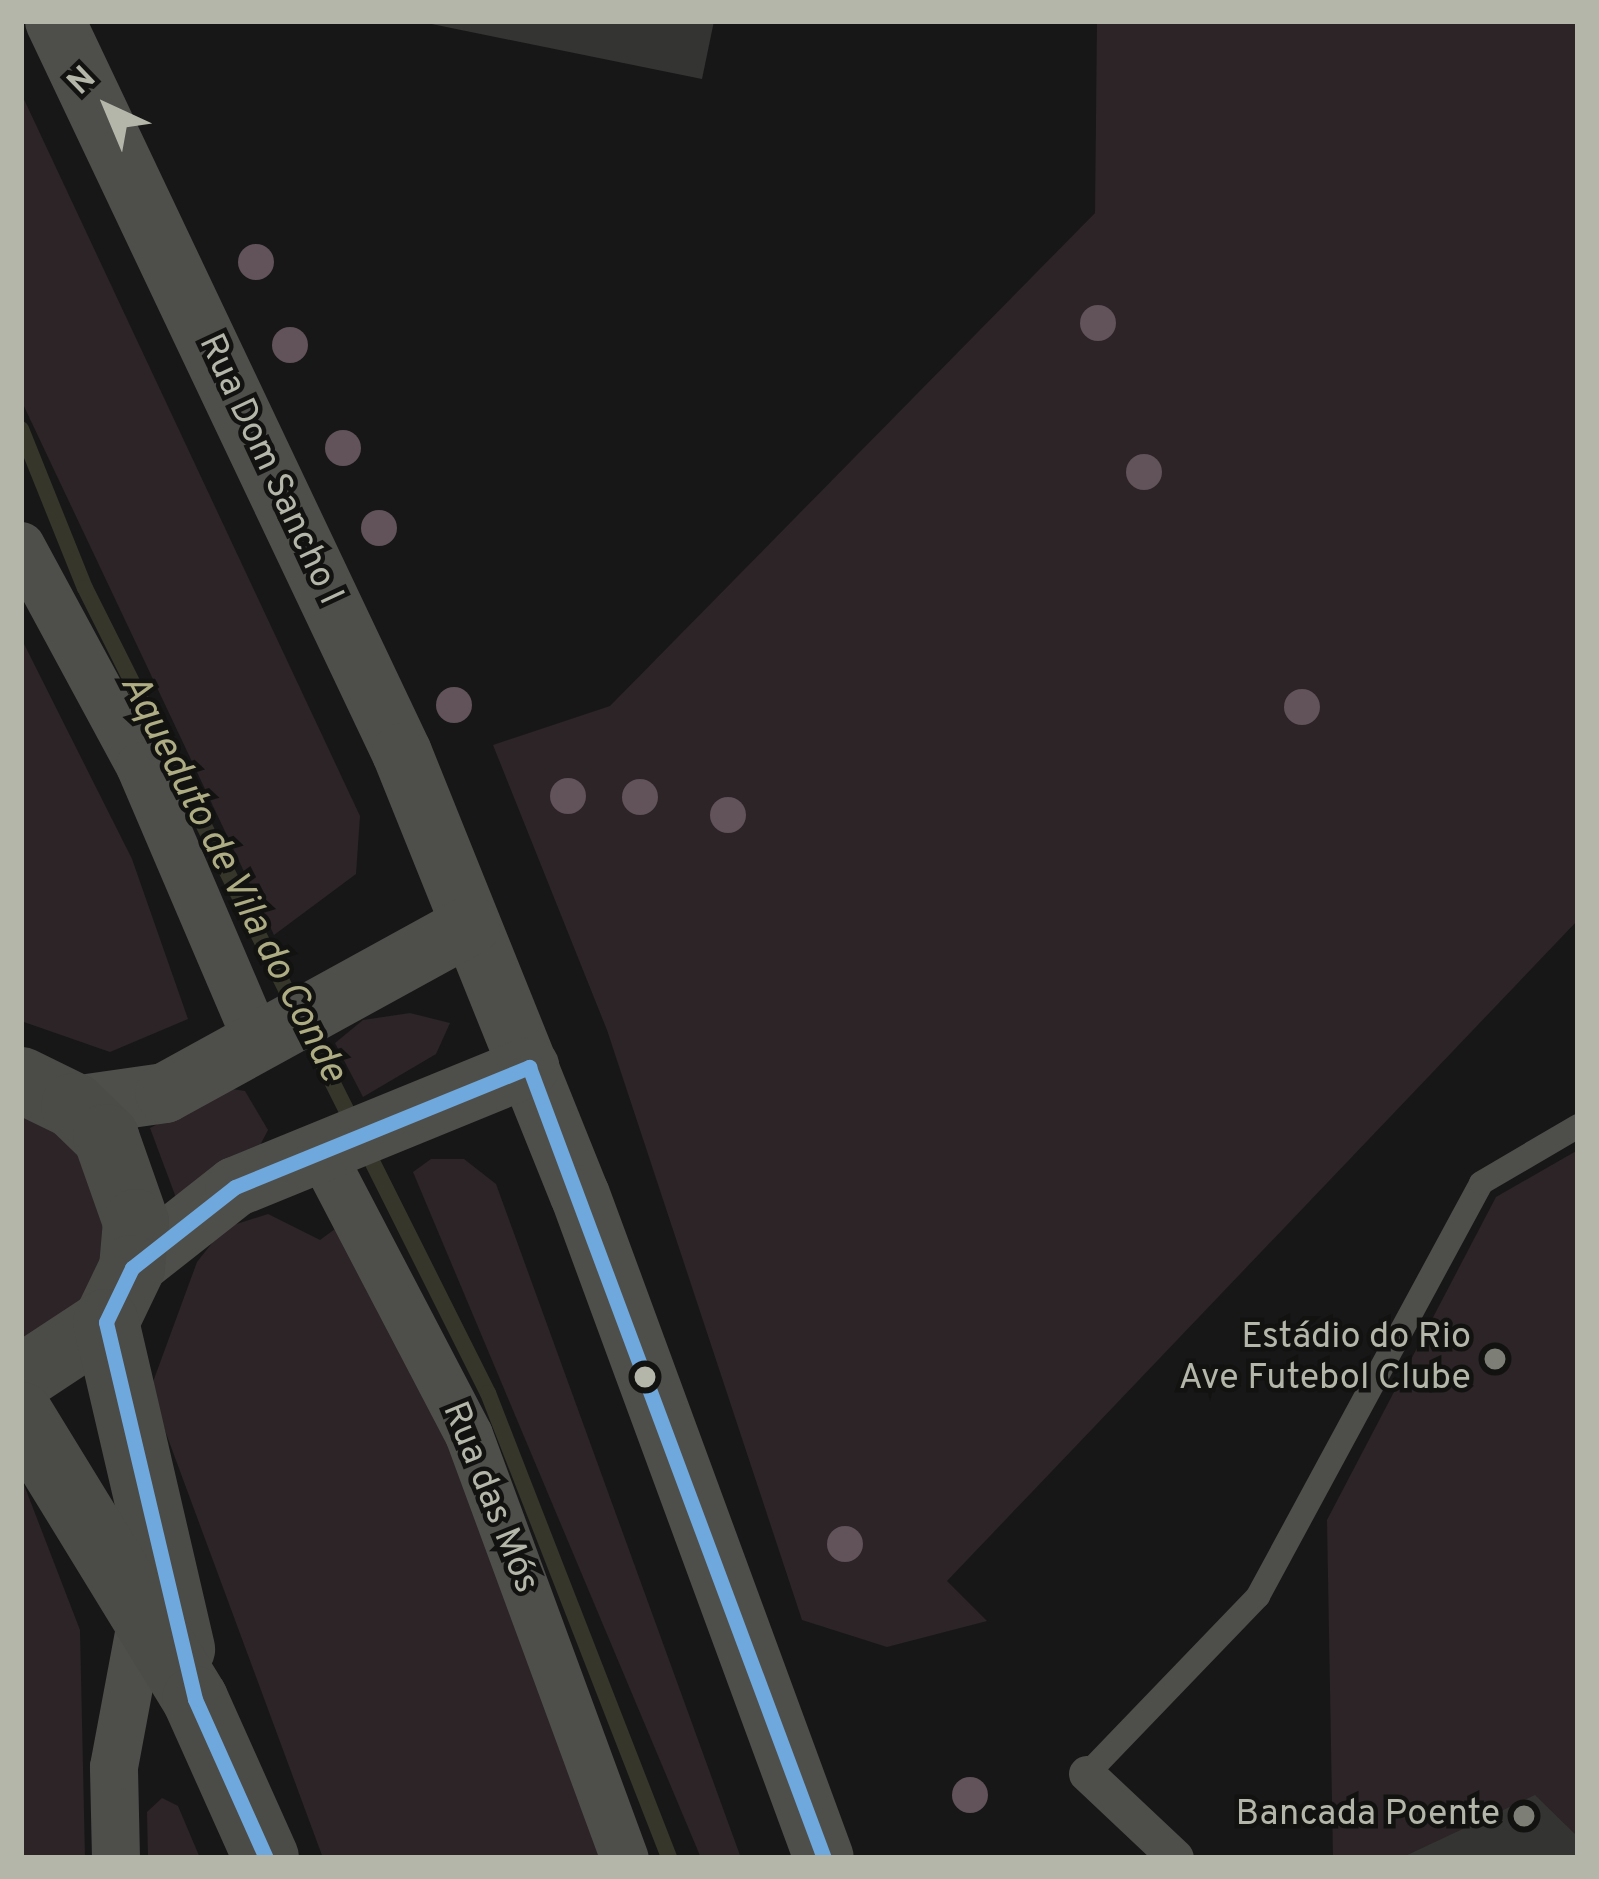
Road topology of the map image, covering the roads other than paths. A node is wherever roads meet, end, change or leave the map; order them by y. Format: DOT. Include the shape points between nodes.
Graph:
graph roads {
  1 [pos="55,21"];
  2 [pos="21,546"];
  3 [pos="470,925"];
  4 [pos="258,1042"];
  5 [pos="529,1067"];
  6 [pos="47,1093"];
  7 [pos="1578,1126"];
  8 [pos="321,1152"];
  9 [pos="119,1295"];
  10 [pos="21,1378"];
  11 [pos="21,1415"];
  12 [pos="142,1618"];
  13 [pos="195,1699"];
  14 [pos="1087,1774"];
  15 [pos="116,1858"];
  16 [pos="266,1858"];
  17 [pos="625,1858"];
  18 [pos="824,1858"];
  19 [pos="1176,1858"];
  1 -- 3 [label="street, Rua Dom Sancho I" via="402,753"];
  2 -- 4 [label="street" via="140,766"];
  3 -- 4 [label="street"];
  3 -- 5 [label="street, Rua Dom Sancho I"];
  4 -- 6 [label="street" via="164,1093"];
  5 -- 8 [label="street"];
  5 -- 18 [label="street, Rua Dom Sancho I"];
  6 -- 9 [label="main road" via="127,1178"];
  7 -- 14 [label="lane" via="1481,1183 1258,1597"];
  8 -- 9 [label="street" via="235,1187"];
  8 -- 17 [label="street, Rua das Mós" via="469,1435"];
  9 -- 10 [label="main road" via="77,1352"];
  9 -- 13 [label="main road"];
  11 -- 12 [label="main road"];
  12 -- 13 [label="main road"];
  12 -- 15 [label="street" via="114,1767"];
  13 -- 16 [label="main road"];
  14 -- 19 [label="street"];
}
